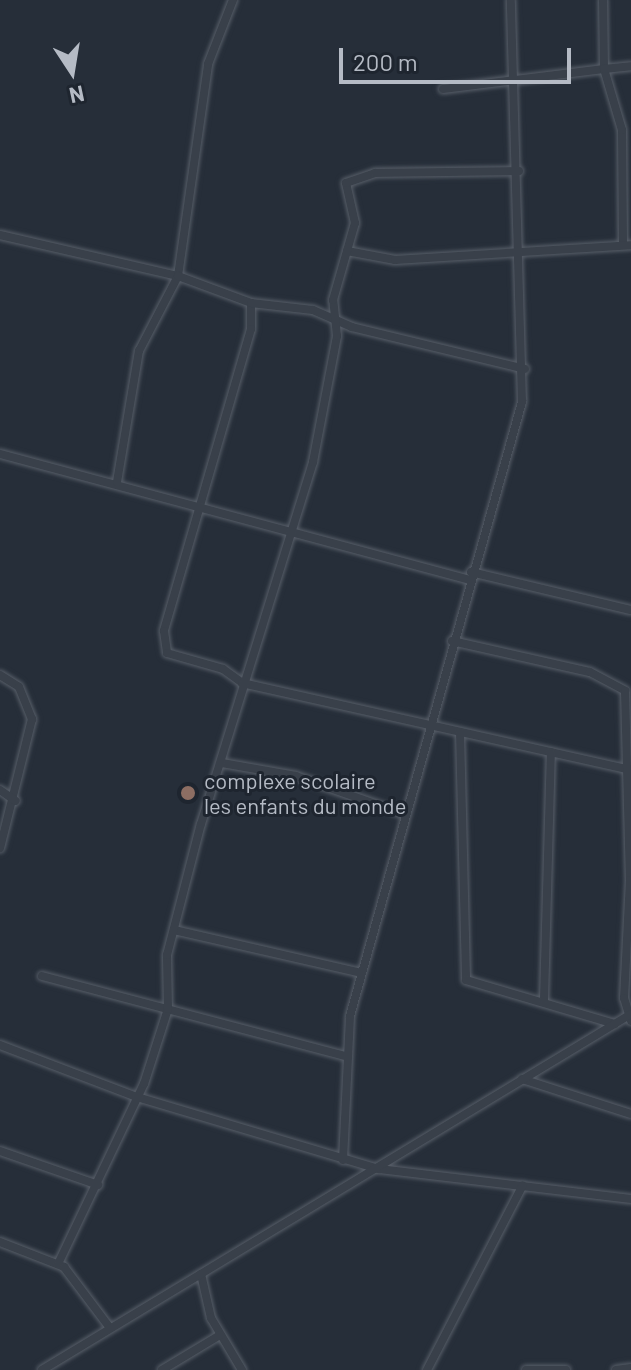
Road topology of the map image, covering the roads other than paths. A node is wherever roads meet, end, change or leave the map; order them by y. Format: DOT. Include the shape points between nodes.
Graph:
graph roads {
  1 [pos="233,0"];
  2 [pos="511,0"];
  3 [pos="603,0"];
  4 [pos="631,66"];
  5 [pos="604,69"];
  6 [pos="514,79"];
  7 [pos="443,89"];
  8 [pos="519,171"];
  9 [pos="0,235"];
  10 [pos="627,245"];
  11 [pos="347,251"];
  12 [pos="521,257"];
  13 [pos="178,276"];
  14 [pos="251,303"];
  15 [pos="331,314"];
  16 [pos="525,369"];
  17 [pos="0,454"];
  18 [pos="117,482"];
  19 [pos="201,505"];
  20 [pos="291,532"];
  21 [pos="470,576"];
  22 [pos="631,610"];
  23 [pos="452,641"];
  24 [pos="0,675"];
  25 [pos="242,683"];
  26 [pos="428,727"];
  27 [pos="460,732"];
  28 [pos="551,752"];
  29 [pos="222,763"];
  30 [pos="628,769"];
  31 [pos="0,790"];
  32 [pos="16,801"];
  33 [pos="404,814"];
  34 [pos="0,848"];
  35 [pos="174,930"];
  36 [pos="361,973"];
  37 [pos="42,976"];
  38 [pos="544,999"];
  39 [pos="168,1009"];
  40 [pos="629,1018"];
  41 [pos="615,1024"];
  42 [pos="0,1045"];
  43 [pos="344,1056"];
  44 [pos="522,1079"];
  45 [pos="137,1097"];
  46 [pos="631,1114"];
  47 [pos="0,1151"];
  48 [pos="343,1160"];
  49 [pos="379,1169"];
  50 [pos="98,1185"];
  51 [pos="523,1185"];
  52 [pos="631,1199"];
  53 [pos="0,1242"];
  54 [pos="58,1264"];
  55 [pos="201,1274"];
  56 [pos="110,1328"];
  57 [pos="220,1335"];
  58 [pos="631,1369"];
  59 [pos="42,1370"];
  60 [pos="162,1370"];
  61 [pos="242,1370"];
  62 [pos="427,1370"];
  63 [pos="526,1370"];
  64 [pos="566,1370"];
  65 [pos="616,1370"];
  1 -- 13 [label="street" via="208,64"];
  2 -- 6 [label="street"];
  3 -- 5 [label="street"];
  4 -- 5 [label="street"];
  5 -- 6 [label="street"];
  5 -- 10 [label="street" via="622,130"];
  6 -- 7 [label="street"];
  6 -- 8 [label="street"];
  8 -- 11 [label="street" via="353,177 345,191 355,223"];
  8 -- 12 [label="street"];
  9 -- 13 [label="street"];
  10 -- 12 [label="street"];
  11 -- 12 [label="street" via="395,260"];
  11 -- 15 [label="street"];
  12 -- 16 [label="street" via="515,296"];
  13 -- 14 [label="street"];
  13 -- 18 [label="street" via="139,351"];
  14 -- 15 [label="street"];
  14 -- 19 [label="street" via="251,329"];
  15 -- 16 [label="street" via="352,327"];
  15 -- 20 [label="street" via="337,336"];
  16 -- 21 [label="street"];
  17 -- 18 [label="street"];
  18 -- 19 [label="street"];
  19 -- 20 [label="street"];
  19 -- 25 [label="street" via="164,648 178,660 223,669"];
  20 -- 21 [label="street"];
  20 -- 25 [label="street"];
  21 -- 22 [label="street"];
  21 -- 23 [label="street"];
  23 -- 26 [label="street"];
  23 -- 30 [label="street" via="590,672 622,688"];
  24 -- 32 [label="street" via="19,687 32,719"];
  25 -- 26 [label="street"];
  25 -- 29 [label="street"];
  26 -- 27 [label="street"];
  26 -- 33 [label="street"];
  27 -- 28 [label="street"];
  27 -- 38 [label="street" via="464,974 489,991"];
  28 -- 30 [label="street"];
  28 -- 38 [label="street"];
  29 -- 33 [label="street" via="296,776"];
  29 -- 35 [label="street"];
  30 -- 40 [label="street"];
  31 -- 32 [label="street"];
  32 -- 34 [label="street"];
  33 -- 36 [label="street"];
  35 -- 36 [label="street"];
  35 -- 39 [label="street" via="164,975"];
  36 -- 43 [label="street"];
  37 -- 39 [label="street"];
  38 -- 41 [label="street"];
  39 -- 43 [label="street"];
  39 -- 45 [label="street"];
  40 -- 41 [label="street"];
  41 -- 44 [label="street"];
  42 -- 45 [label="street"];
  43 -- 48 [label="street"];
  44 -- 46 [label="street"];
  44 -- 49 [label="street"];
  45 -- 48 [label="street"];
  45 -- 50 [label="street"];
  47 -- 50 [label="street"];
  48 -- 49 [label="street"];
  49 -- 51 [label="street"];
  49 -- 55 [label="street"];
  50 -- 54 [label="street"];
  51 -- 52 [label="street"];
  51 -- 62 [label="street"];
  53 -- 54 [label="street"];
  54 -- 56 [label="street"];
  55 -- 56 [label="street"];
  55 -- 57 [label="street"];
  56 -- 59 [label="street"];
  57 -- 60 [label="street"];
  57 -- 61 [label="street"];
  58 -- 65 [label="street"];
  63 -- 64 [label="street"];
}
